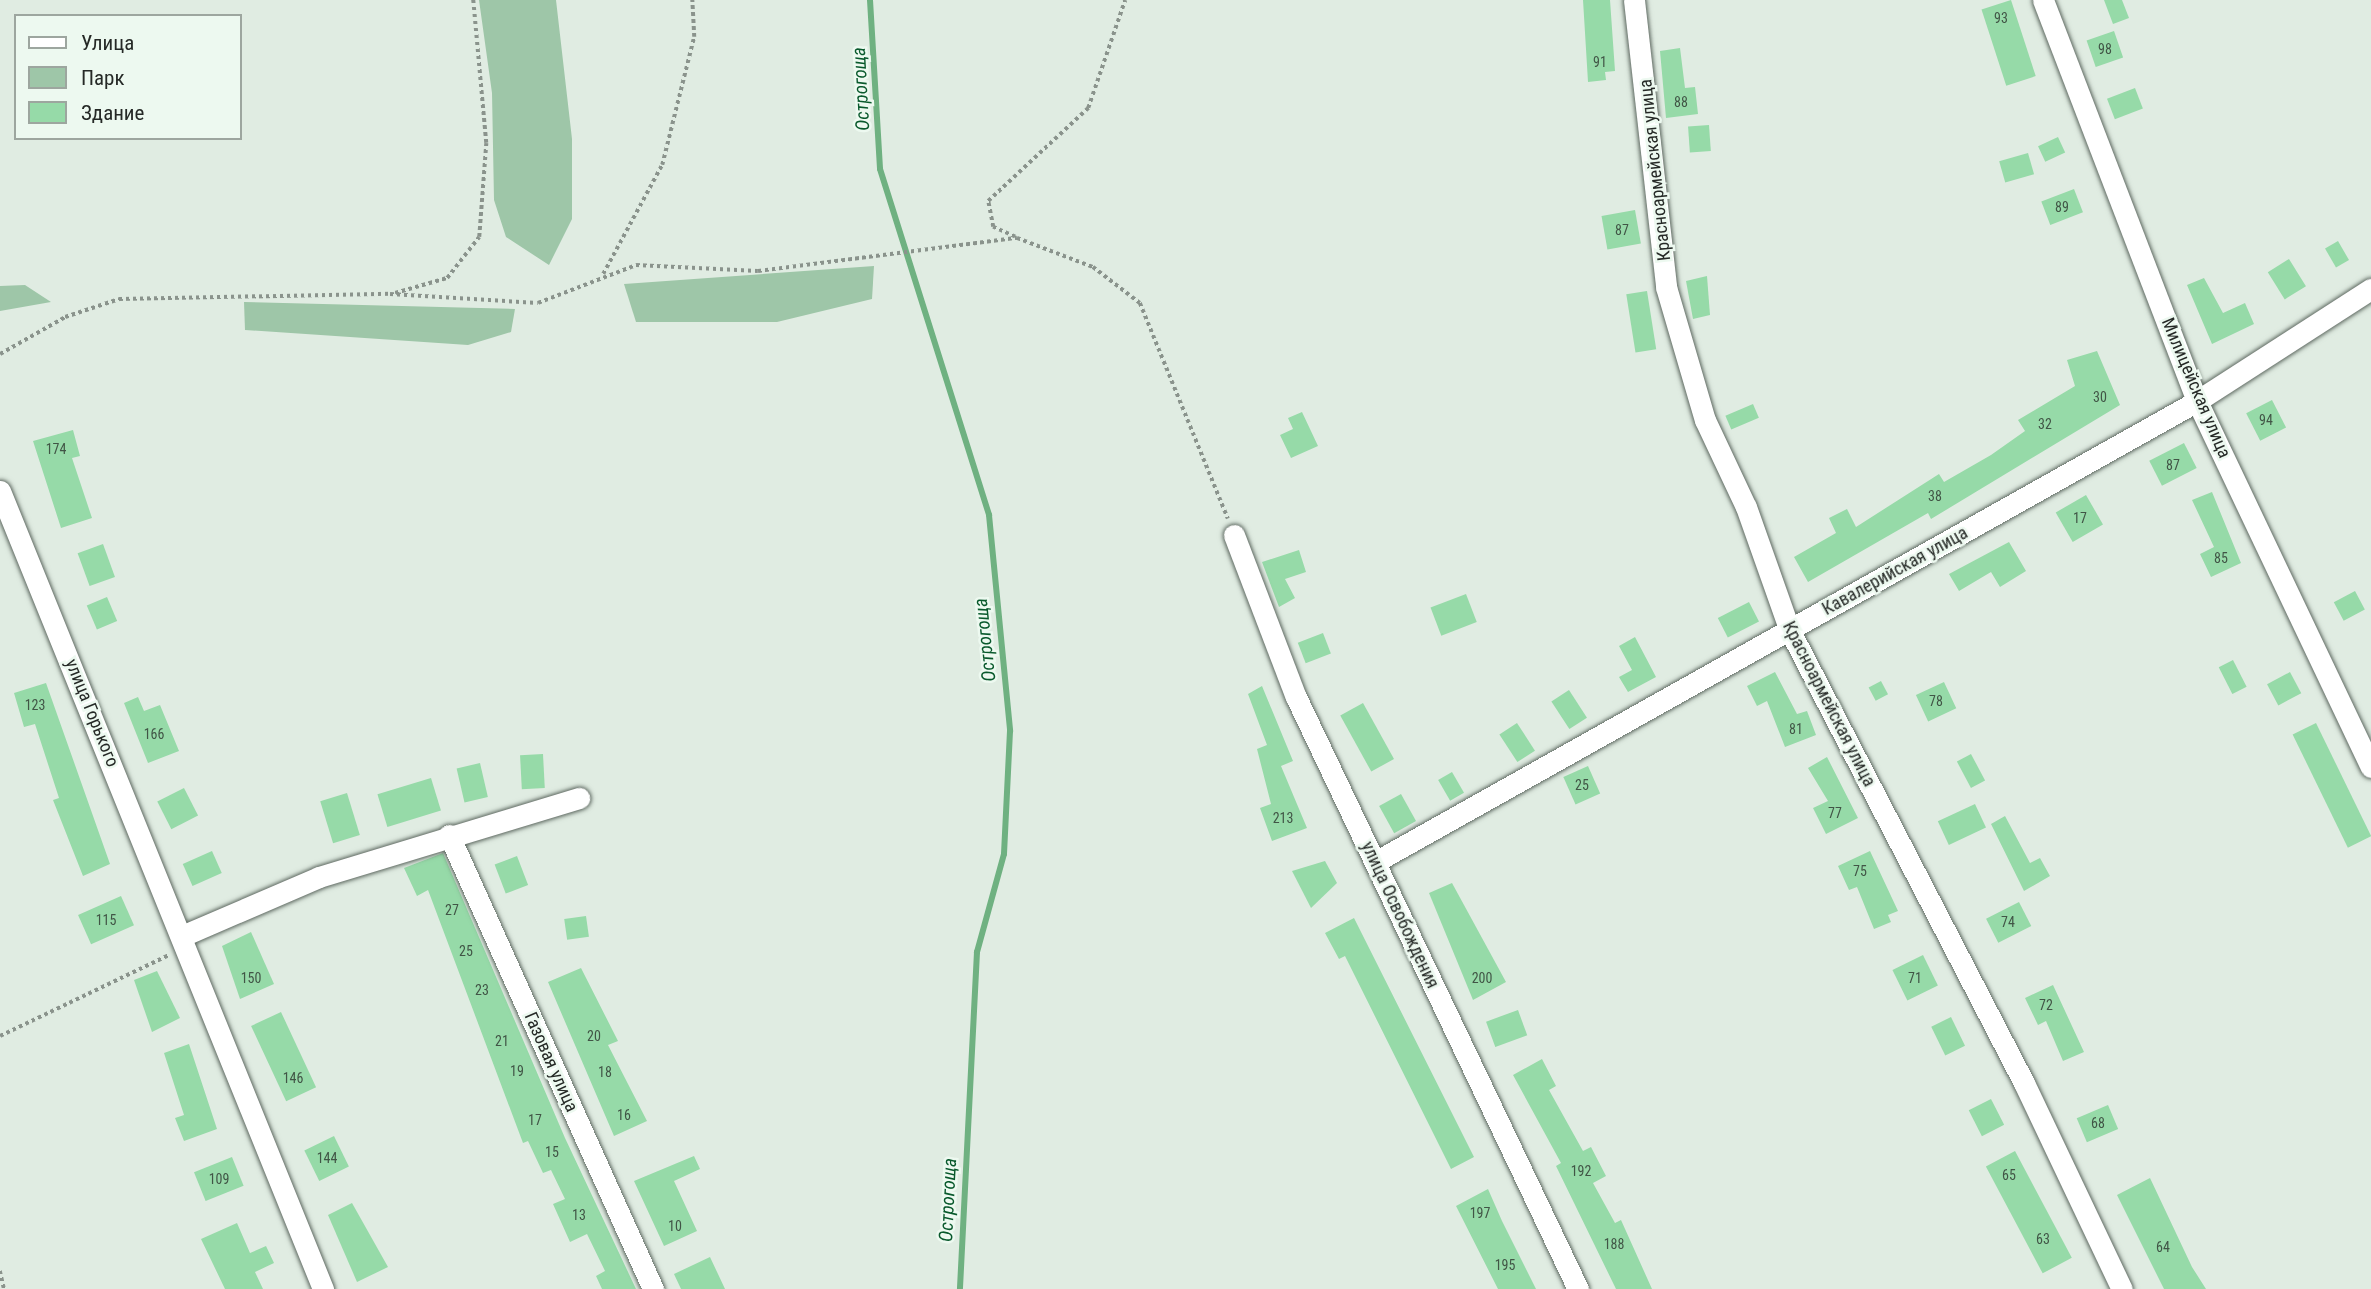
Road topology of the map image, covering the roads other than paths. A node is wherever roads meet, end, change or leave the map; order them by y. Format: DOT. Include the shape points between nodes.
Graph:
graph roads {
  1 [pos="1634,0"];
  2 [pos="2043,0"];
  3 [pos="2371,289"];
  4 [pos="2197,401"];
  5 [pos="0,491"];
  6 [pos="1234,536"];
  7 [pos="1790,631"];
  8 [pos="2371,767"];
  9 [pos="579,798"];
  10 [pos="449,835"];
  11 [pos="1375,862"];
  12 [pos="184,941"];
  13 [pos="323,1289"];
  14 [pos="653,1289"];
  15 [pos="1578,1289"];
  16 [pos="2122,1289"];
  1 -- 7 [label="street, Красноармейская улица" via="1666,286 1705,420 1746,507"];
  2 -- 4 [label="street, Милицейская улица"];
  3 -- 4 [label="street, Кавалерийская улица"];
  4 -- 7 [label="street, Кавалерийская улица"];
  4 -- 8 [label="street, Милицейская улица"];
  5 -- 12 [label="street, улица Горького"];
  6 -- 11 [label="street, улица Освобождения" via="1296,697"];
  7 -- 11 [label="street, Кавалерийская улица"];
  7 -- 16 [label="street, Красноармейская улица" via="2024,1083"];
  9 -- 10 [label="street"];
  10 -- 12 [label="street" via="319,877"];
  10 -- 14 [label="street, Газовая улица"];
  11 -- 15 [label="street, улица Освобождения"];
  12 -- 13 [label="street, улица Горького"];
}
